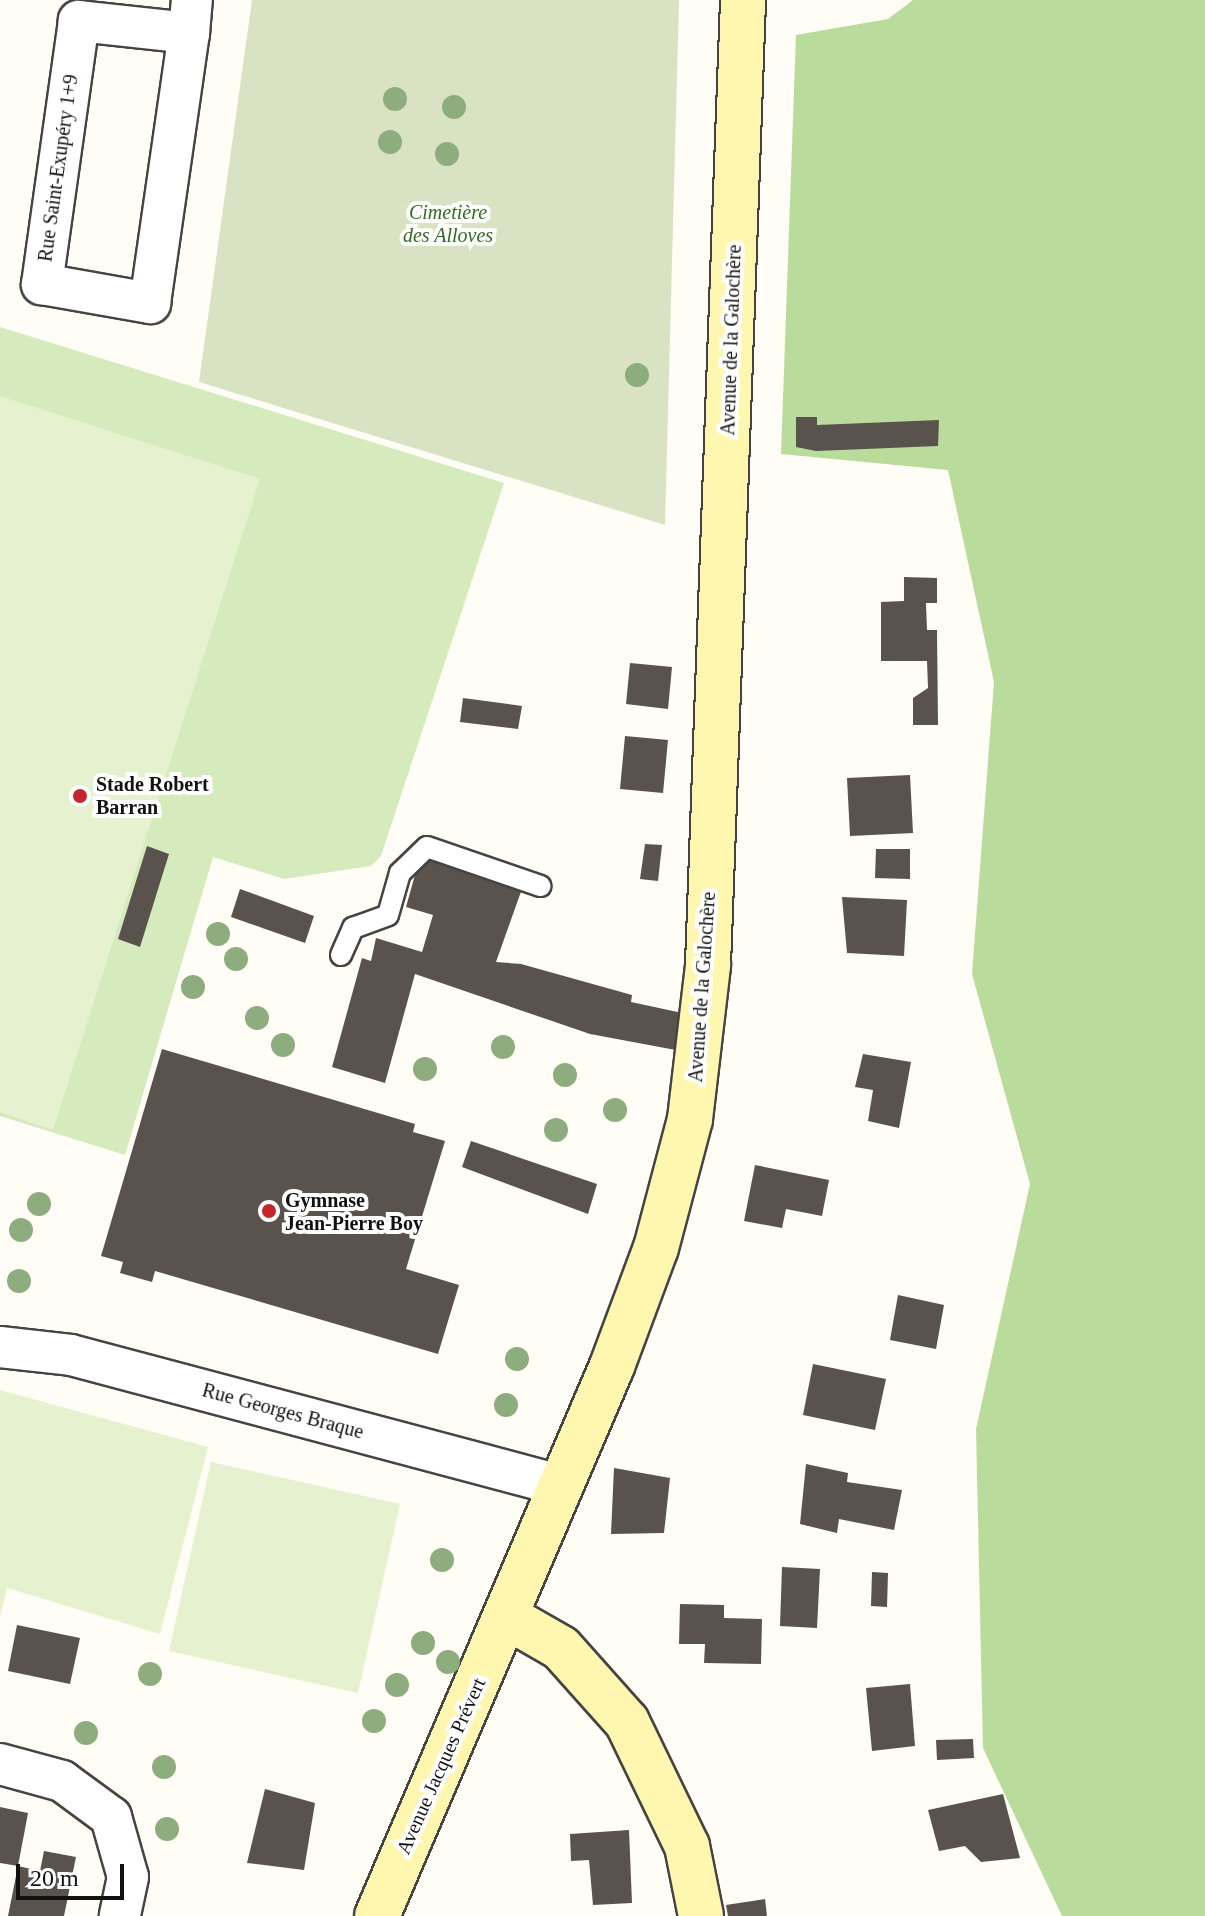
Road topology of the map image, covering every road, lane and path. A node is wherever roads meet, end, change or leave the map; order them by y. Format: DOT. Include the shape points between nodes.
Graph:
graph roads {
  1 [pos="743,0"];
  2 [pos="190,17"];
  3 [pos="540,886"];
  4 [pos="341,955"];
  5 [pos="0,1347"];
  6 [pos="563,1486"];
  7 [pos="507,1617"];
  8 [pos="0,1764"];
  9 [pos="120,1916"];
  10 [pos="377,1916"];
  11 [pos="701,1916"];
  1 -- 6 [label="main road, Avenue de la Galochère" via="700,1053 686,1140 656,1248"];
  2 -- 2 [label="street, Rue Saint-Exupéry 1+9" via="150,303 42,284 79,21"];
  3 -- 4 [label="lane" via="427,847 400,873 388,915 353,928"];
  5 -- 6 [label="street, Rue Georges Braque" via="71,1355"];
  6 -- 7 [label="main road, Avenue de la Galochère"];
  7 -- 10 [label="main road, Avenue Jacques Prévert"];
  7 -- 11 [label="main road" via="561,1648 627,1722 682,1831"];
  8 -- 9 [label="street" via="62,1781 111,1817 128,1877"];
}
